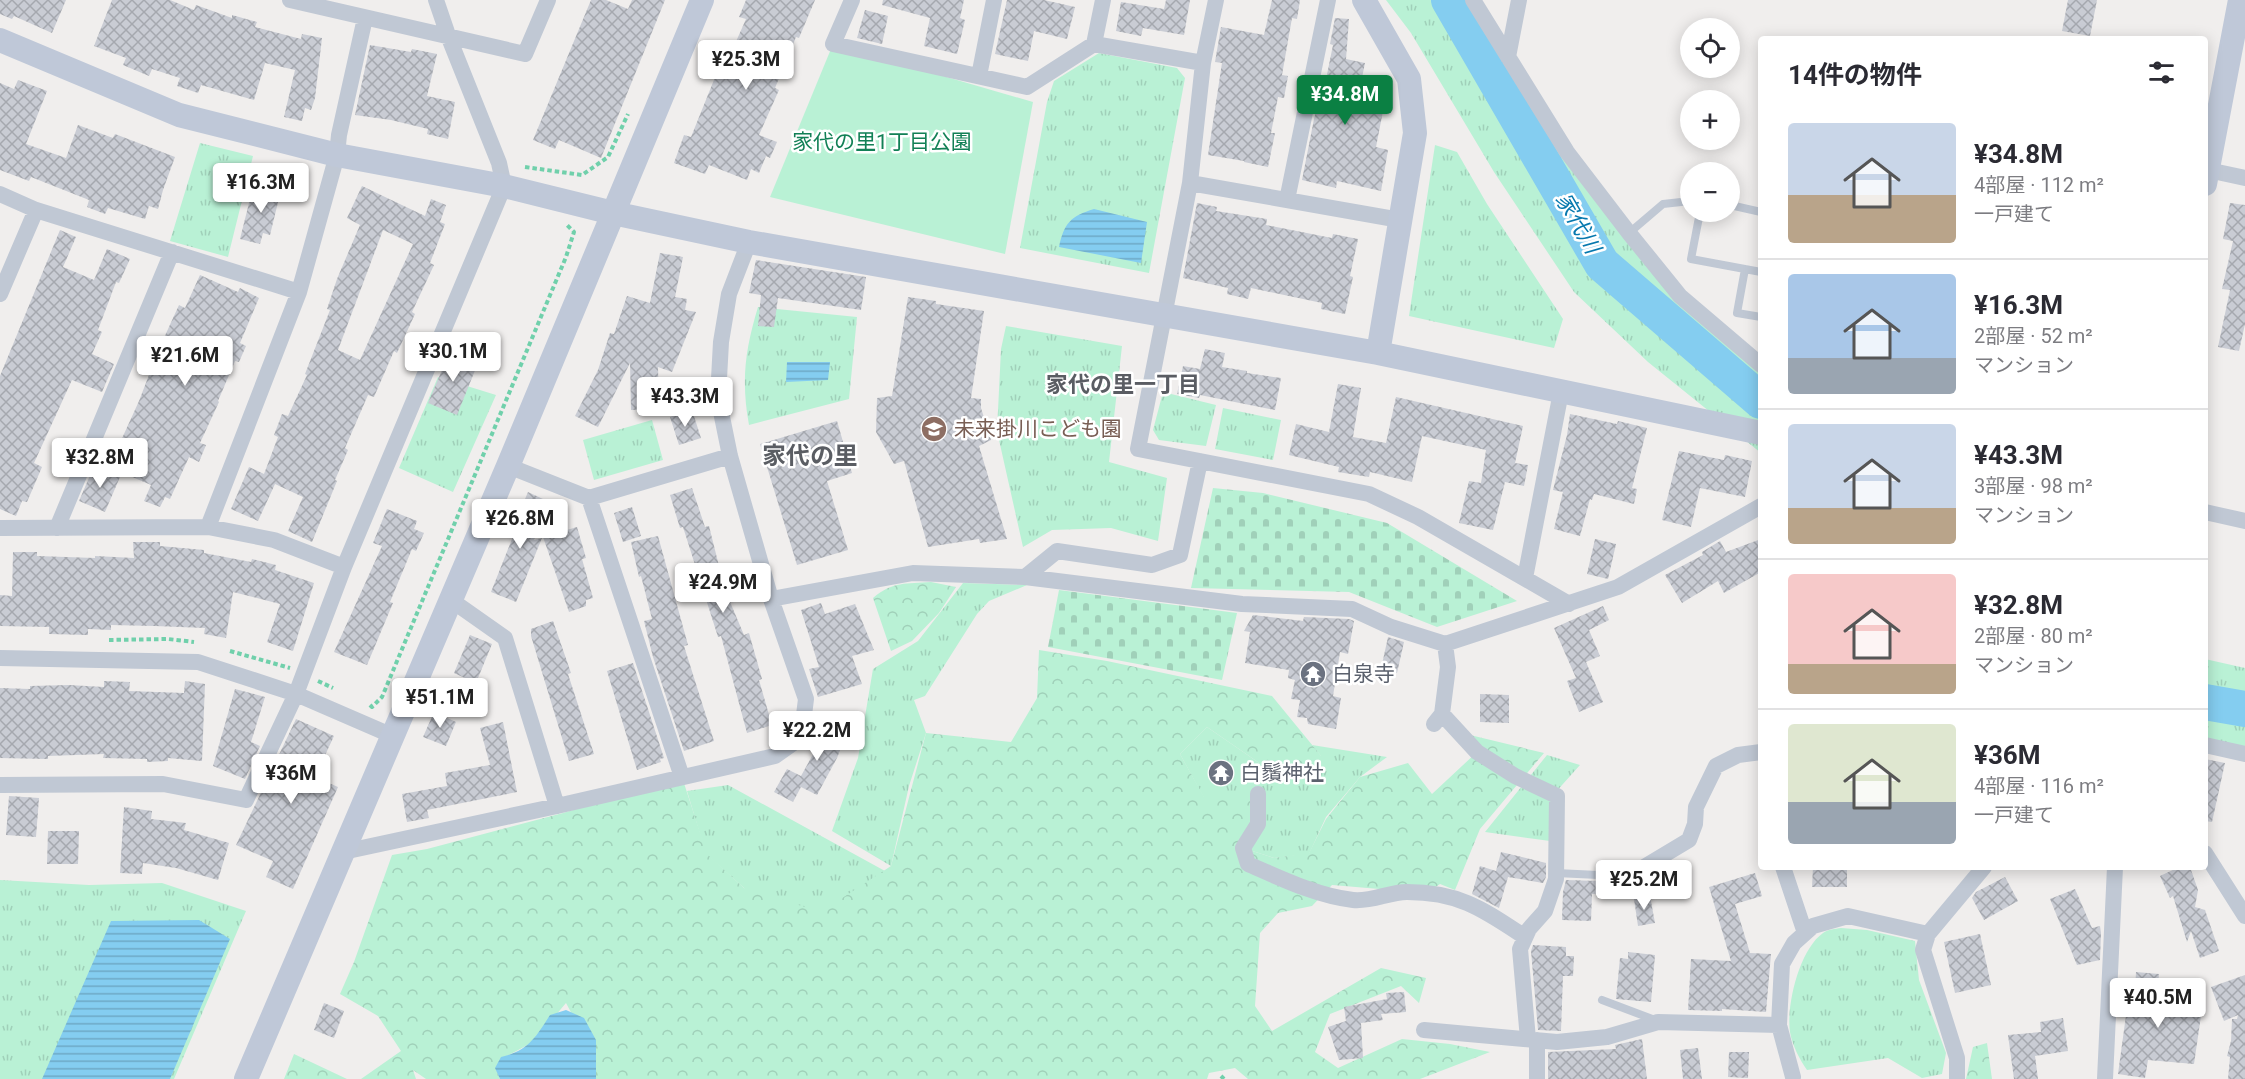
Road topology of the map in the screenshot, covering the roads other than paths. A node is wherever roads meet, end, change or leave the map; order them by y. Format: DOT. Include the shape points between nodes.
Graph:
graph roads {
  1 [pos="290,0"];
  2 [pos="436,0"];
  3 [pos="548,0"];
  4 [pos="702,0"];
  5 [pos="852,0"];
  6 [pos="994,0"];
  7 [pos="1103,0"];
  8 [pos="1216,0"];
  9 [pos="1328,0"];
  10 [pos="1364,0"];
  11 [pos="1473,0"];
  12 [pos="1519,0"];
  13 [pos="2240,0"];
  14 [pos="314,3"];
  15 [pos="365,18"];
  16 [pos="449,38"];
  17 [pos="0,40"];
  18 [pos="1094,44"];
  19 [pos="1508,57"];
  20 [pos="1203,63"];
  21 [pos="979,76"];
  22 [pos="337,155"];
  23 [pos="2208,167"];
  24 [pos="501,174"];
  25 [pos="2208,177"];
  26 [pos="2245,178"];
  27 [pos="1190,183"];
  28 [pos="0,194"];
  29 [pos="1287,200"];
  30 [pos="1680,202"];
  31 [pos="1740,207"];
  32 [pos="36,210"];
  33 [pos="1758,211"];
  34 [pos="614,213"];
  35 [pos="1400,220"];
  36 [pos="1698,222"];
  37 [pos="1629,233"];
  38 [pos="749,242"];
  39 [pos="172,252"];
  40 [pos="1745,269"];
  41 [pos="1758,271"];
  42 [pos="299,292"];
  43 [pos="0,294"];
  44 [pos="1163,316"];
  45 [pos="1758,316"];
  46 [pos="1378,353"];
  47 [pos="1758,362"];
  48 [pos="1561,392"];
  49 [pos="1758,432"];
  50 [pos="730,456"];
  51 [pos="1200,461"];
  52 [pos="508,466"];
  53 [pos="589,498"];
  54 [pos="1758,508"];
  55 [pos="2208,514"];
  56 [pos="2245,521"];
  57 [pos="208,527"];
  58 [pos="0,528"];
  59 [pos="57,528"];
  60 [pos="344,567"];
  61 [pos="1025,577"];
  62 [pos="1525,578"];
  63 [pos="771,599"];
  64 [pos="451,600"];
  65 [pos="1569,604"];
  66 [pos="1445,644"];
  67 [pos="0,658"];
  68 [pos="296,694"];
  69 [pos="393,736"];
  70 [pos="2208,746"];
  71 [pos="1758,752"];
  72 [pos="2245,754"];
  73 [pos="682,777"];
  74 [pos="0,785"];
  75 [pos="1258,795"];
  76 [pos="557,806"];
  77 [pos="343,852"];
  78 [pos="2208,858"];
  79 [pos="1644,867"];
  80 [pos="1784,870"];
  81 [pos="1981,870"];
  82 [pos="2115,870"];
  83 [pos="1557,873"];
  84 [pos="2245,916"];
  85 [pos="1805,933"];
  86 [pos="1928,934"];
  87 [pos="1526,937"];
  88 [pos="1602,1000"];
  89 [pos="1658,1022"];
  90 [pos="1779,1025"];
  91 [pos="1424,1030"];
  92 [pos="1532,1040"];
  93 [pos="1793,1077"];
  94 [pos="246,1079"];
  95 [pos="1537,1079"];
  96 [pos="1957,1079"];
  97 [pos="2104,1079"];
  1 -- 14 [label="street"];
  2 -- 16 [label="street"];
  3 -- 16 [label="street" via="525,54"];
  4 -- 34 [label="street"];
  5 -- 21 [label="street" via="833,44"];
  6 -- 21 [label="street"];
  7 -- 18 [label="street"];
  8 -- 20 [label="street"];
  9 -- 29 [label="street"];
  10 -- 35 [label="street" via="1409,79 1415,133"];
  11 -- 19 [label="street"];
  12 -- 19 [label="street"];
  13 -- 23 [label="street"];
  14 -- 15 [label="street"];
  15 -- 16 [label="street"];
  15 -- 22 [label="street"];
  16 -- 24 [label="street"];
  17 -- 22 [label="street" via="179,115"];
  18 -- 20 [label="street"];
  18 -- 21 [label="street" via="1027,87"];
  19 -- 37 [label="street" via="1567,152"];
  20 -- 27 [label="street"];
  22 -- 24 [label="street"];
  22 -- 42 [label="street"];
  24 -- 34 [label="street"];
  24 -- 60 [label="street"];
  25 -- 26 [label="street"];
  27 -- 29 [label="street"];
  27 -- 44 [label="street"];
  28 -- 32 [label="street"];
  29 -- 35 [label="street"];
  30 -- 37 [label="lane" via="1663,204"];
  31 -- 33 [label="lane"];
  32 -- 39 [label="street"];
  32 -- 43 [label="street"];
  34 -- 38 [label="street"];
  34 -- 52 [label="street"];
  35 -- 46 [label="street"];
  36 -- 40 [label="lane" via="1691,259"];
  37 -- 47 [label="street" via="1680,296"];
  38 -- 44 [label="street"];
  38 -- 50 [label="street" via="729,294 721,342 717,397"];
  39 -- 42 [label="street"];
  39 -- 59 [label="street"];
  40 -- 41 [label="lane"];
  40 -- 45 [label="lane" via="1737,313"];
  42 -- 57 [label="street"];
  44 -- 46 [label="street"];
  44 -- 51 [label="street" via="1138,449"];
  46 -- 48 [label="street"];
  48 -- 49 [label="street"];
  48 -- 62 [label="street"];
  50 -- 53 [label="street"];
  50 -- 63 [label="street"];
  51 -- 61 [label="street" via="1180,555 1152,565 1056,551"];
  51 -- 62 [label="street" via="1369,494"];
  52 -- 53 [label="street"];
  52 -- 64 [label="street"];
  53 -- 73 [label="street"];
  54 -- 65 [label="street" via="1618,587"];
  55 -- 56 [label="street"];
  57 -- 59 [label="street"];
  57 -- 60 [label="street" via="274,540"];
  58 -- 59 [label="street"];
  60 -- 68 [label="street"];
  61 -- 63 [label="street" via="913,573"];
  61 -- 66 [label="street" via="1242,604 1352,609 1391,627"];
  62 -- 65 [label="street"];
  63 -- 73 [label="street" via="806,699 803,723 792,744 775,756"];
  64 -- 69 [label="street"];
  64 -- 76 [label="street" via="505,638"];
  65 -- 66 [label="street"];
  66 -- 83 [label="street" via="1448,667 1438,719 1477,752 1557,796"];
  67 -- 68 [label="street" via="198,662"];
  68 -- 69 [label="street"];
  68 -- 74 [label="street" via="246,800 163,784"];
  69 -- 77 [label="street"];
  70 -- 72 [label="street"];
  71 -- 79 [label="street" via="1738,755 1716,766 1696,807 1689,840"];
  73 -- 76 [label="street"];
  75 -- 87 [label="street" via="1258,824 1243,848 1248,864 1334,897 1374,899 1405,892 1449,895 1477,905"];
  76 -- 77 [label="street"];
  77 -- 94 [label="street"];
  78 -- 84 [label="street"];
  79 -- 83 [label="lane" via="1598,875"];
  80 -- 85 [label="street"];
  81 -- 86 [label="street"];
  82 -- 97 [label="street"];
  83 -- 87 [label="street" via="1545,911"];
  85 -- 86 [label="street" via="1813,926 1848,916"];
  85 -- 90 [label="street" via="1782,964"];
  86 -- 96 [label="street" via="1923,950 1957,1058"];
  87 -- 92 [label="street" via="1520,949"];
  88 -- 89 [label="lane"];
  89 -- 90 [label="street"];
  89 -- 92 [label="street" via="1607,1036 1557,1042"];
  90 -- 93 [label="street"];
  91 -- 92 [label="street"];
  92 -- 95 [label="street"];
}
